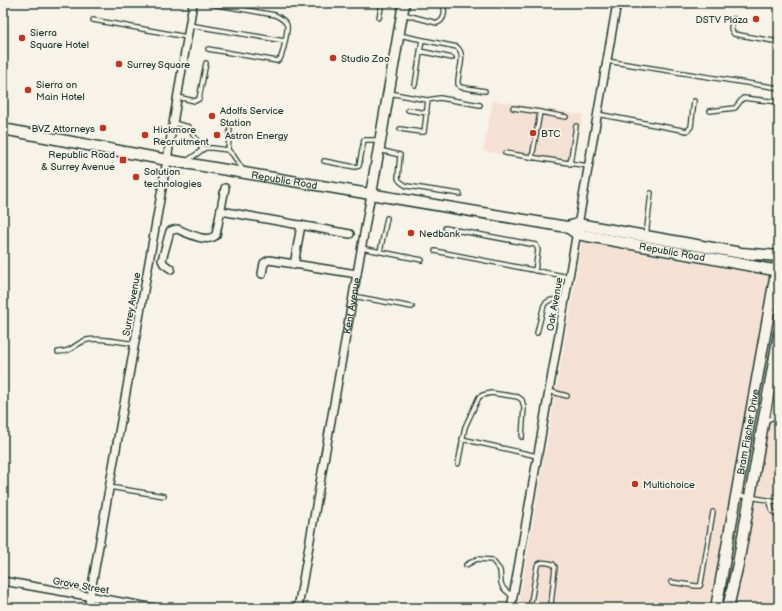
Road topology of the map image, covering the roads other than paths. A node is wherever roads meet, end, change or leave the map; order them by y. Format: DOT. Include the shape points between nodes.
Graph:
graph roads {
  1 [pos="193,3"];
  2 [pos="382,3"];
  3 [pos="404,3"];
  4 [pos="442,3"];
  5 [pos="617,3"];
  6 [pos="212,4"];
  7 [pos="402,14"];
  8 [pos="379,18"];
  9 [pos="734,19"];
  10 [pos="93,20"];
  11 [pos="189,25"];
  12 [pos="398,34"];
  13 [pos="187,37"];
  14 [pos="422,40"];
  15 [pos="285,41"];
  16 [pos="779,42"];
  17 [pos="208,49"];
  18 [pos="420,51"];
  19 [pos="452,58"];
  20 [pos="607,61"];
  21 [pos="206,62"];
  22 [pos="415,85"];
  23 [pos="779,88"];
  24 [pos="485,91"];
  25 [pos="388,93"];
  26 [pos="177,97"];
  27 [pos="428,100"];
  28 [pos="694,101"];
  29 [pos="779,102"];
  30 [pos="480,104"];
  31 [pos="513,108"];
  32 [pos="408,110"];
  33 [pos="540,112"];
  34 [pos="710,112"];
  35 [pos="427,113"];
  36 [pos="597,114"];
  37 [pos="566,117"];
  38 [pos="173,123"];
  39 [pos="576,126"];
  40 [pos="230,128"];
  41 [pos="3,129"];
  42 [pos="400,129"];
  43 [pos="379,145"];
  44 [pos="202,149"];
  45 [pos="228,150"];
  46 [pos="505,153"];
  47 [pos="532,158"];
  48 [pos="167,160"];
  49 [pos="324,161"];
  50 [pos="185,163"];
  51 [pos="570,164"];
  52 [pos="588,166"];
  53 [pos="244,172"];
  54 [pos="225,188"];
  55 [pos="651,193"];
  56 [pos="370,194"];
  57 [pos="460,194"];
  58 [pos="221,211"];
  59 [pos="387,218"];
  60 [pos="301,225"];
  61 [pos="444,228"];
  62 [pos="578,229"];
  63 [pos="350,234"];
  64 [pos="646,236"];
  65 [pos="361,248"];
  66 [pos="435,251"];
  67 [pos="380,252"];
  68 [pos="779,256"];
  69 [pos="422,260"];
  70 [pos="294,265"];
  71 [pos="171,269"];
  72 [pos="535,271"];
  73 [pos="778,271"];
  74 [pos="262,274"];
  75 [pos="357,274"];
  76 [pos="569,277"];
  77 [pos="353,296"];
  78 [pos="565,301"];
  79 [pos="412,307"];
  80 [pos="537,333"];
  81 [pos="779,334"];
  82 [pos="134,344"];
  83 [pos="58,352"];
  84 [pos="779,382"];
  85 [pos="549,391"];
  86 [pos="567,396"];
  87 [pos="763,422"];
  88 [pos="522,437"];
  89 [pos="462,439"];
  90 [pos="538,456"];
  91 [pos="458,464"];
  92 [pos="109,487"];
  93 [pos="735,495"];
  94 [pos="164,496"];
  95 [pos="749,498"];
  96 [pos="770,501"];
  97 [pos="779,502"];
  98 [pos="713,512"];
  99 [pos="779,516"];
  100 [pos="466,565"];
  101 [pos="3,581"];
  102 [pos="671,582"];
  103 [pos="513,596"];
  104 [pos="90,597"];
  105 [pos="88,608"];
  106 [pos="155,608"];
  107 [pos="298,608"];
  108 [pos="511,608"];
  109 [pos="530,608"];
  110 [pos="565,608"];
  111 [pos="716,608"];
  112 [pos="728,608"];
  1 -- 11 [label="street, Surrey Avenue"];
  2 -- 8 [label="lane"];
  3 -- 7 [label="main road, Kent Avenue"];
  4 -- 7 [label="lane" via="445,8 440,23"];
  5 -- 20 [label="street, Oak Avenue"];
  6 -- 15 [label="lane" via="275,15 287,25"];
  7 -- 12 [label="main road, Kent Avenue"];
  9 -- 16 [label="lane" via="731,29 734,34"];
  10 -- 13 [label="lane"];
  11 -- 13 [label="street, Surrey Avenue"];
  11 -- 15 [label="lane"];
  12 -- 14 [label="lane"];
  12 -- 25 [label="main road, Kent Avenue"];
  13 -- 26 [label="street, Surrey Avenue"];
  14 -- 18 [label="lane"];
  14 -- 24 [label="lane" via="457,47 462,56 458,84 460,87"];
  15 -- 17 [label="lane" via="282,56 277,61"];
  18 -- 19 [label="lane"];
  18 -- 22 [label="lane"];
  20 -- 23 [label="lane"];
  20 -- 36 [label="street, Oak Avenue"];
  21 -- 26 [label="lane" via="199,99 195,101"];
  25 -- 27 [label="lane"];
  25 -- 43 [label="main road, Kent Avenue"];
  26 -- 38 [label="street, Surrey Avenue"];
  27 -- 30 [label="lane" via="440,98"];
  27 -- 35 [label="lane"];
  28 -- 36 [label="lane" via="691,126 687,131"];
  29 -- 34 [label="lane" via="743,98 735,108"];
  31 -- 33 [label="lane"];
  32 -- 35 [label="lane"];
  33 -- 37 [label="lane"];
  33 -- 47 [label="lane"];
  35 -- 42 [label="lane" via="424,132"];
  36 -- 52 [label="street, Oak Avenue"];
  38 -- 44 [label="lane" via="189,127"];
  38 -- 48 [label="street, Surrey Avenue"];
  39 -- 51 [label="lane"];
  40 -- 45 [label="lane"];
  41 -- 48 [label="main road, Republic Road"];
  43 -- 49 [label="lane" via="364,140 359,166"];
  43 -- 56 [label="main road, Kent Avenue"];
  43 -- 57 [label="lane" via="400,155 398,178 403,184"];
  44 -- 45 [label="lane"];
  44 -- 50 [label="lane"];
  45 -- 53 [label="lane"];
  46 -- 47 [label="lane"];
  47 -- 51 [label="lane"];
  48 -- 50 [label="main road, Republic Road"];
  48 -- 82 [label="street, Surrey Avenue"];
  50 -- 53 [label="main road, Republic Road"];
  51 -- 52 [label="lane"];
  52 -- 62 [label="street, Oak Avenue"];
  53 -- 56 [label="main road, Republic Road"];
  54 -- 58 [label="street"];
  55 -- 64 [label="lane"];
  56 -- 62 [label="main road, Republic Road"];
  56 -- 65 [label="street, Kent Avenue"];
  58 -- 60 [label="street"];
  58 -- 71 [label="street" via="214,237 206,239 177,229 170,231 162,260"];
  59 -- 67 [label="lane"];
  60 -- 63 [label="street"];
  60 -- 70 [label="street"];
  61 -- 72 [label="lane" via="536,245 538,250"];
  62 -- 64 [label="main road, Republic Road"];
  62 -- 73 [label="main road, Republic Road"];
  62 -- 76 [label="street, Oak Avenue"];
  64 -- 68 [label="main road, Republic Road" via="741,253"];
  65 -- 67 [label="lane"];
  65 -- 75 [label="street, Kent Avenue"];
  66 -- 72 [label="lane"];
  67 -- 69 [label="lane"];
  68 -- 73 [label="main road, Bram Fischer Drive"];
  70 -- 74 [label="street" via="269,260 264,265"];
  70 -- 75 [label="street"];
  72 -- 76 [label="lane"];
  73 -- 93 [label="main road, Bram Fischer Drive"];
  75 -- 77 [label="street, Kent Avenue"];
  76 -- 78 [label="street, Oak Avenue"];
  77 -- 79 [label="lane"];
  77 -- 107 [label="street, Kent Avenue"];
  78 -- 80 [label="lane" via="556,299 546,302"];
  78 -- 85 [label="street, Oak Avenue"];
  81 -- 87 [label="main road, Bram Fischer Drive"];
  82 -- 83 [label="lane" via="93,339 84,341 67,352"];
  82 -- 92 [label="street, Surrey Avenue"];
  84 -- 87 [label="lane" via="772,418"];
  85 -- 86 [label="lane"];
  85 -- 90 [label="street, Oak Avenue"];
  87 -- 95 [label="main road, Bram Fischer Drive"];
  88 -- 89 [label="lane" via="522,400 518,397 491,393 479,397"];
  89 -- 90 [label="lane"];
  89 -- 91 [label="lane"];
  90 -- 103 [label="street, Oak Avenue"];
  92 -- 94 [label="lane"];
  92 -- 104 [label="street, Surrey Avenue"];
  93 -- 95 [label="lane"];
  93 -- 111 [label="main road, Bram Fischer Drive"];
  95 -- 96 [label="lane"];
  95 -- 112 [label="main road, Bram Fischer Drive"];
  96 -- 97 [label="lane"];
  96 -- 99 [label="lane" via="772,511"];
  98 -- 102 [label="lane" via="702,583 696,586"];
  100 -- 103 [label="lane" via="476,559 492,560 500,570 502,588"];
  101 -- 104 [label="street, Grove Street"];
  103 -- 108 [label="street, Oak Avenue"];
  104 -- 105 [label="street, Surrey Avenue"];
  104 -- 106 [label="street, Grove Street"];
  109 -- 110 [label="lane" via="537,566 543,562 555,565 551,604 554,607"];
}
